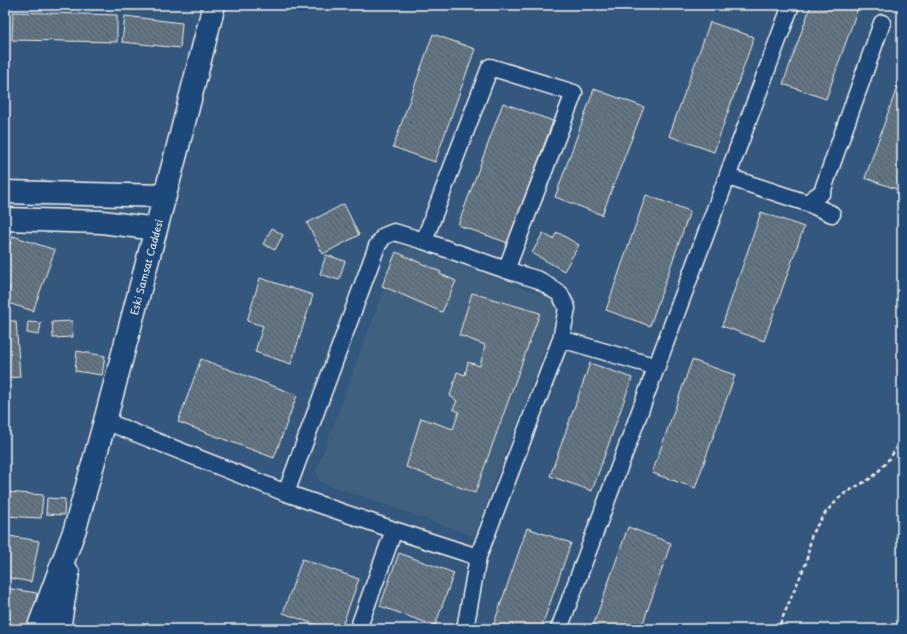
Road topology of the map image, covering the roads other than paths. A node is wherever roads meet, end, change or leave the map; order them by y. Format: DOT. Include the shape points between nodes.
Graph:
graph roads {
  1 [pos="214,5"];
  2 [pos="791,5"];
  3 [pos="882,23"];
  4 [pos="728,177"];
  5 [pos="5,192"];
  6 [pos="165,196"];
  7 [pos="807,204"];
  8 [pos="832,214"];
  9 [pos="5,219"];
  10 [pos="156,229"];
  11 [pos="424,240"];
  12 [pos="506,270"];
  13 [pos="561,339"];
  14 [pos="657,367"];
  15 [pos="105,421"];
  16 [pos="286,493"];
  17 [pos="75,529"];
  18 [pos="394,530"];
  19 [pos="478,557"];
  20 [pos="38,629"];
  21 [pos="59,629"];
  22 [pos="358,629"];
  23 [pos="465,629"];
  24 [pos="559,629"];
  1 -- 6 [label="street, Eski Samsat Caddesi"];
  2 -- 4 [label="street"];
  3 -- 7 [label="street" via="822,192"];
  4 -- 7 [label="street"];
  4 -- 14 [label="street"];
  5 -- 6 [label="street"];
  6 -- 10 [label="street, Eski Samsat Caddesi"];
  7 -- 8 [label="street"];
  9 -- 10 [label="street" via="102,222"];
  10 -- 15 [label="street, Eski Samsat Caddesi"];
  11 -- 12 [label="street"];
  11 -- 12 [label="street" via="490,67 574,93"];
  11 -- 16 [label="street" via="394,232 384,236 377,246"];
  12 -- 13 [label="street" via="539,280 560,294 567,308"];
  13 -- 14 [label="street"];
  13 -- 19 [label="street"];
  14 -- 24 [label="street"];
  15 -- 16 [label="street"];
  15 -- 17 [label="street, Eski Samsat Caddesi"];
  16 -- 18 [label="street"];
  17 -- 20 [label="street, Eski Samsat Caddesi"];
  17 -- 21 [label="street, Eski Samsat Caddesi"];
  18 -- 19 [label="street"];
  18 -- 22 [label="street"];
  19 -- 23 [label="street"];
}
